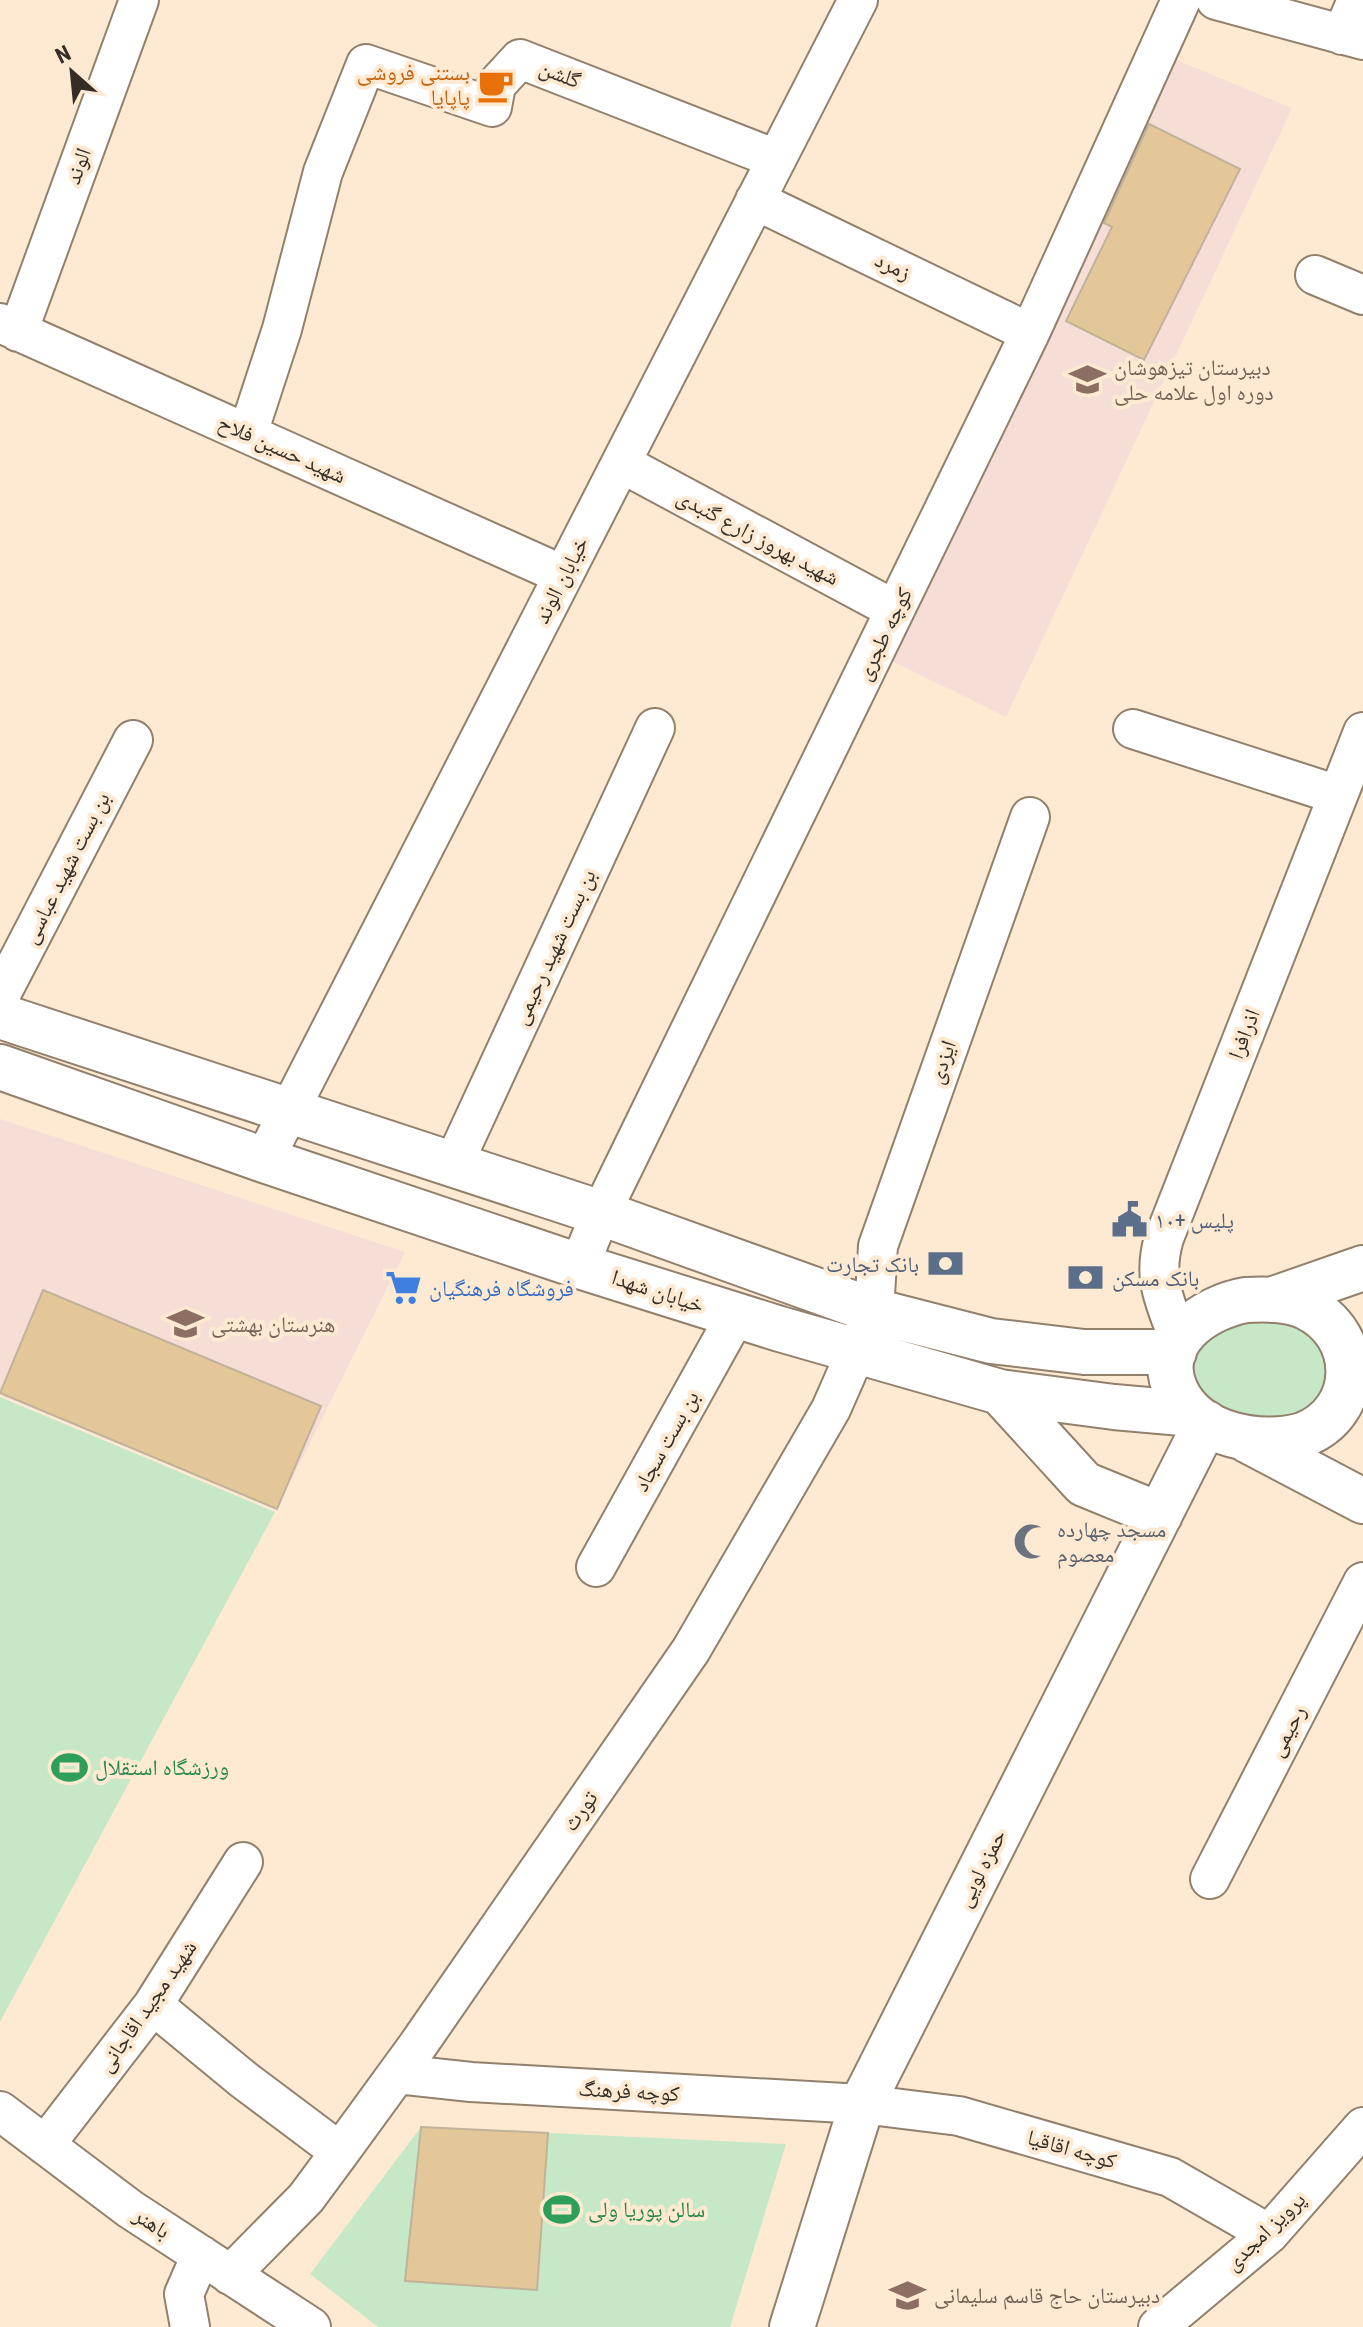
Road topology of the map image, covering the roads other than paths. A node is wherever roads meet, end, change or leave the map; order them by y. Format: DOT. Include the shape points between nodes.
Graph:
graph roads {
  1 [pos="139,0"];
  2 [pos="858,0"];
  3 [pos="1181,0"];
  4 [pos="1216,0"];
  5 [pos="1357,0"];
  6 [pos="1352,38"];
  7 [pos="776,159"];
  8 [pos="755,200"];
  9 [pos="1315,275"];
  10 [pos="1363,295"];
  11 [pos="9,328"];
  12 [pos="1030,333"];
  13 [pos="248,433"];
  14 [pos="621,463"];
  15 [pos="563,575"];
  16 [pos="895,610"];
  17 [pos="655,728"];
  18 [pos="1133,729"];
  19 [pos="1363,732"];
  20 [pos="133,740"];
  21 [pos="1338,795"];
  22 [pos="1030,817"];
  23 [pos="0,996"];
  24 [pos="0,1016"];
  25 [pos="0,1067"];
  26 [pos="289,1111"];
  27 [pos="264,1160"];
  28 [pos="453,1165"];
  29 [pos="601,1213"];
  30 [pos="579,1266"];
  31 [pos="1363,1268"];
  32 [pos="1271,1300"];
  33 [pos="874,1311"];
  34 [pos="736,1315"];
  35 [pos="1176,1346"];
  36 [pos="857,1352"];
  37 [pos="1362,1376"];
  38 [pos="1000,1392"];
  39 [pos="1213,1425"];
  40 [pos="1363,1501"];
  41 [pos="1160,1515"];
  42 [pos="596,1567"];
  43 [pos="1363,1582"];
  44 [pos="243,1862"];
  45 [pos="1210,1879"];
  46 [pos="153,2005"];
  47 [pos="397,2074"];
  48 [pos="862,2104"];
  49 [pos="2,2115"];
  50 [pos="1363,2127"];
  51 [pos="45,2145"];
  52 [pos="340,2152"];
  53 [pos="1269,2234"];
  54 [pos="216,2265"];
  55 [pos="190,2327"];
  56 [pos="311,2327"];
  57 [pos="792,2327"];
  58 [pos="1158,2327"];
  1 -- 11 [label="street, الوند"];
  2 -- 7 [label="street, خیابان الوند"];
  3 -- 12 [label="street, کوچه طجری"];
  4 -- 6 [label="street"];
  5 -- 6 [label="street"];
  7 -- 8 [label="street, خیابان الوند"];
  7 -- 13 [label="street, گلشن" via="520,59 496,85 492,107 366,64 323,172"];
  8 -- 12 [label="street, زمرد"];
  8 -- 14 [label="street, خیابان الوند"];
  9 -- 10 [label="street"];
  11 -- 13 [label="street, شهید حسین فلاح"];
  12 -- 16 [label="street, کوچه طجری"];
  13 -- 15 [label="street, شهید حسین فلاح"];
  14 -- 15 [label="street, خیابان الوند"];
  14 -- 16 [label="street, شهید بهروز زارع گنبدی"];
  15 -- 26 [label="street, خیابان الوند"];
  16 -- 29 [label="street, کوچه طجری"];
  17 -- 28 [label="street, بن بست شهید رحیمی"];
  18 -- 21 [label="street"];
  19 -- 21 [label="street, اذرافرا"];
  20 -- 23 [label="street, بن بست شهید عباسی"];
  21 -- 35 [label="street, اذرافرا" via="1164,1238 1159,1282"];
  22 -- 33 [label="street, ایزدی" via="878,1246"];
  24 -- 26 [label="main road"];
  25 -- 27 [label="main road, خیابان شهدا"];
  26 -- 27 [label="street, خیابان الوند"];
  26 -- 28 [label="main road"];
  27 -- 30 [label="main road, خیابان شهدا"];
  28 -- 29 [label="main road"];
  29 -- 30 [label="street, کوچه طجری"];
  29 -- 33 [label="main road"];
  30 -- 34 [label="main road, خیابان شهدا"];
  31 -- 32 [label="main road"];
  32 -- 35 [label="main road" via="1221,1307 1195,1322"];
  32 -- 37 [label="main road" via="1304,1306 1338,1326 1360,1358"];
  33 -- 35 [label="main road" via="991,1341 1084,1352"];
  33 -- 36 [label="street, تورث"];
  34 -- 36 [label="main road, خیابان شهدا"];
  34 -- 42 [label="street, بن بست سجاد"];
  35 -- 39 [label="main road" via="1175,1390"];
  36 -- 38 [label="main road, خیابان شهدا"];
  36 -- 47 [label="street, تورث" via="831,1409 691,1650"];
  37 -- 39 [label="main road" via="1353,1402 1320,1428 1270,1440"];
  38 -- 39 [label="main road, خیابان شهدا"];
  38 -- 41 [label="main road" via="1084,1484"];
  39 -- 40 [label="main road, خیابان شهدا"];
  39 -- 41 [label="main road, حمزه لویی"];
  41 -- 48 [label="main road, حمزه لویی"];
  43 -- 45 [label="street, رحیمی"];
  44 -- 46 [label="street, شهید مجید اقاجانی"];
  46 -- 51 [label="street, شهید مجید اقاجانی"];
  46 -- 52 [label="street"];
  47 -- 48 [label="street, کوچه فرهنگ"];
  47 -- 52 [label="street, تورث"];
  48 -- 53 [label="street, کوچه اقاقیا" via="959,2116 1170,2177"];
  48 -- 57 [label="main road, حمزه لویی"];
  49 -- 51 [label="street, باهنر"];
  50 -- 53 [label="street, پرویز امجدی"];
  51 -- 54 [label="street, باهنر"];
  52 -- 54 [label="street, تورث" via="306,2198"];
  53 -- 58 [label="street, پرویز امجدی"];
  54 -- 55 [label="street" via="184,2294"];
  54 -- 56 [label="street, باهنر"];
}
